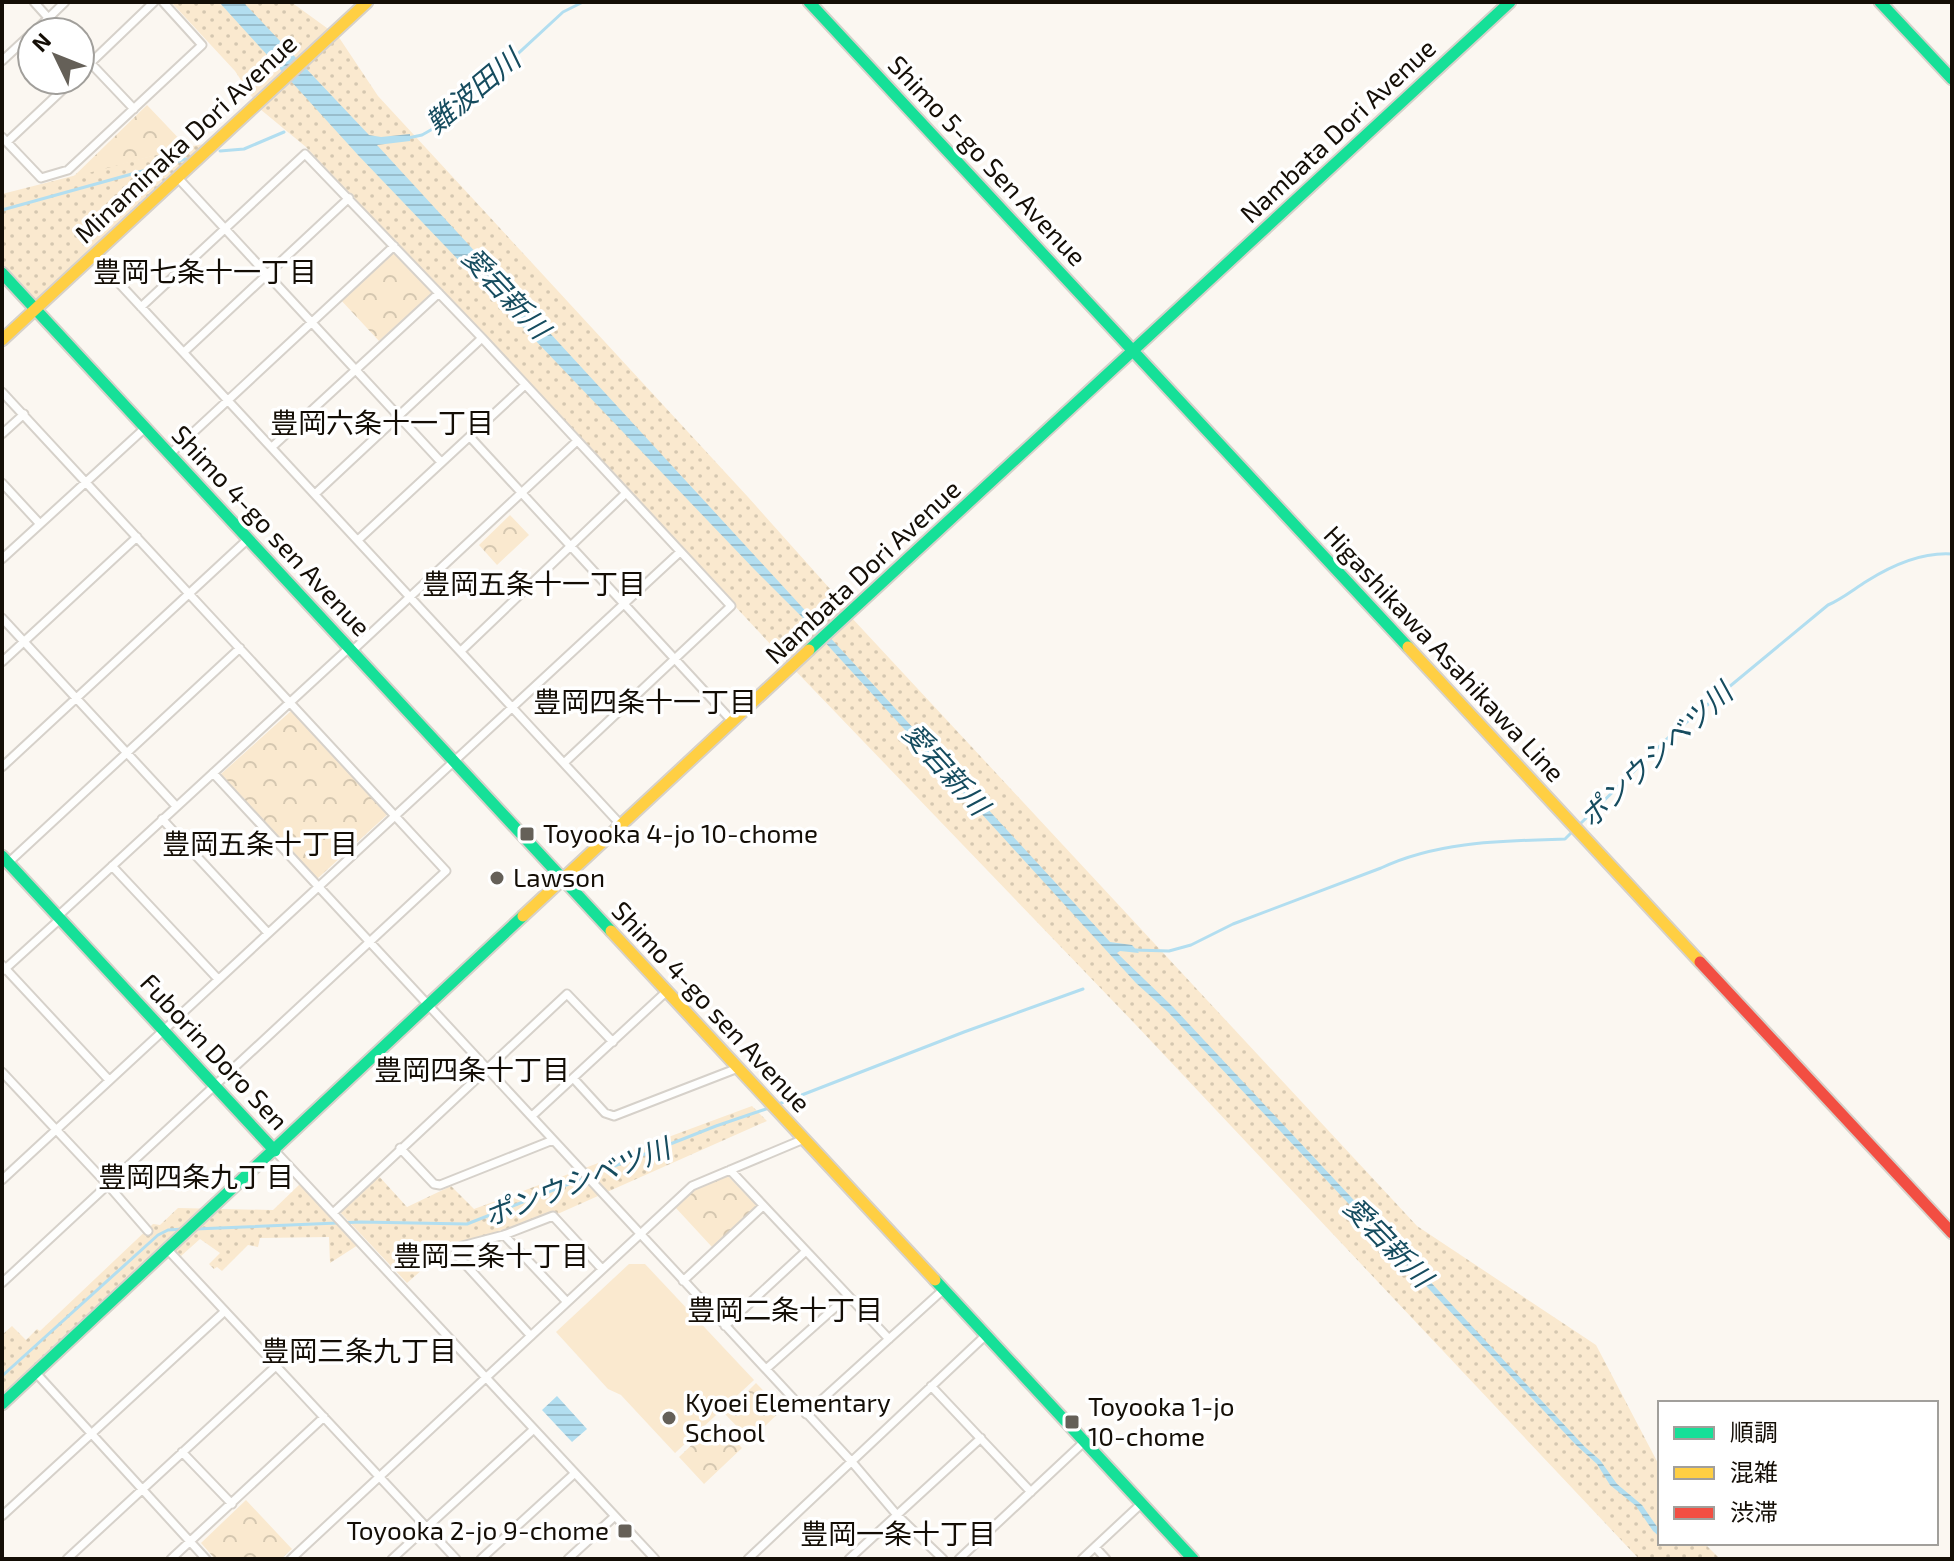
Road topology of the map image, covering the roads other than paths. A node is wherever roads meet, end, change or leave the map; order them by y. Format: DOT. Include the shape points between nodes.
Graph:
graph roads {
  1 [pos="154,2"];
  2 [pos="163,2"];
  3 [pos="367,2"];
  4 [pos="809,2"];
  5 [pos="1510,2"];
  6 [pos="1880,2"];
  7 [pos="96,57"];
  8 [pos="96,69"];
  9 [pos="1952,79"];
  10 [pos="55,96"];
  11 [pos="134,109"];
  12 [pos="4,140"];
  13 [pos="178,178"];
  14 [pos="349,198"];
  15 [pos="225,228"];
  16 [pos="394,246"];
  17 [pos="93,255"];
  18 [pos="2,273"];
  19 [pos="268,274"];
  20 [pos="439,293"];
  21 [pos="141,307"];
  22 [pos="35,309"];
  23 [pos="312,322"];
  24 [pos="482,338"];
  25 [pos="2,340"];
  26 [pos="1133,351"];
  27 [pos="184,352"];
  28 [pos="356,370"];
  29 [pos="525,385"];
  30 [pos="2,392"];
  31 [pos="227,400"];
  32 [pos="24,414"];
  33 [pos="399,416"];
  34 [pos="145,428"];
  35 [pos="2,434"];
  36 [pos="470,437"];
  37 [pos="577,441"];
  38 [pos="272,447"];
  39 [pos="170,454"];
  40 [pos="441,462"];
  41 [pos="86,482"];
  42 [pos="2,483"];
  43 [pos="626,493"];
  44 [pos="315,494"];
  45 [pos="522,494"];
  46 [pos="40,524"];
  47 [pos="137,537"];
  48 [pos="248,539"];
  49 [pos="358,540"];
  50 [pos="572,547"];
  51 [pos="680,552"];
  52 [pos="2,559"];
  53 [pos="189,593"];
  54 [pos="410,597"];
  55 [pos="624,604"];
  56 [pos="2,618"];
  57 [pos="24,642"];
  58 [pos="240,648"];
  59 [pos="350,650"];
  60 [pos="461,651"];
  61 [pos="676,660"];
  62 [pos="2,662"];
  63 [pos="76,699"];
  64 [pos="289,701"];
  65 [pos="513,708"];
  66 [pos="732,721"];
  67 [pos="127,754"];
  68 [pos="453,761"];
  69 [pos="565,762"];
  70 [pos="2,767"];
  71 [pos="213,773"];
  72 [pos="176,806"];
  73 [pos="395,815"];
  74 [pos="162,819"];
  75 [pos="621,825"];
  76 [pos="5,860"];
  77 [pos="112,866"];
  78 [pos="563,880"];
  79 [pos="318,887"];
  80 [pos="59,917"];
  81 [pos="268,933"];
  82 [pos="369,942"];
  83 [pos="3,968"];
  84 [pos="218,979"];
  85 [pos="667,991"];
  86 [pos="429,1006"];
  87 [pos="163,1030"];
  88 [pos="613,1042"];
  89 [pos="738,1068"];
  90 [pos="487,1069"];
  91 [pos="2,1072"];
  92 [pos="573,1078"];
  93 [pos="109,1080"];
  94 [pos="215,1085"];
  95 [pos="532,1116"];
  96 [pos="56,1130"];
  97 [pos="804,1139"];
  98 [pos="553,1140"];
  99 [pos="400,1148"];
  100 [pos="275,1151"];
  101 [pos="730,1170"];
  102 [pos="2,1180"];
  103 [pos="108,1185"];
  104 [pos="763,1206"];
  105 [pos="334,1214"];
  106 [pos="148,1231"];
  107 [pos="1952,1233"];
  108 [pos="640,1234"];
  109 [pos="504,1235"];
  110 [pos="168,1250"];
  111 [pos="806,1251"];
  112 [pos="602,1269"];
  113 [pos="683,1281"];
  114 [pos="2,1283"];
  115 [pos="944,1289"];
  116 [pos="848,1296"];
  117 [pos="567,1302"];
  118 [pos="225,1311"];
  119 [pos="725,1326"];
  120 [pos="986,1335"];
  121 [pos="531,1336"];
  122 [pos="889,1339"];
  123 [pos="276,1366"];
  124 [pos="766,1369"];
  125 [pos="36,1373"];
  126 [pos="486,1378"];
  127 [pos="931,1386"];
  128 [pos="2,1404"];
  129 [pos="806,1414"];
  130 [pos="324,1417"];
  131 [pos="534,1429"];
  132 [pos="91,1434"];
  133 [pos="981,1438"];
  134 [pos="1085,1441"];
  135 [pos="182,1452"];
  136 [pos="852,1462"];
  137 [pos="575,1473"];
  138 [pos="380,1476"];
  139 [pos="142,1489"];
  140 [pos="1031,1492"];
  141 [pos="1142,1503"];
  142 [pos="232,1504"];
  143 [pos="897,1515"];
  144 [pos="2,1516"];
  145 [pos="615,1516"];
  146 [pos="427,1527"];
  147 [pos="190,1541"];
  148 [pos="1095,1547"];
  149 [pos="67,1559"];
  150 [pos="171,1559"];
  151 [pos="206,1559"];
  152 [pos="291,1559"];
  153 [pos="392,1559"];
  154 [pos="456,1559"];
  155 [pos="481,1559"];
  156 [pos="568,1559"];
  157 [pos="655,1559"];
  158 [pos="748,1559"];
  159 [pos="849,1559"];
  160 [pos="943,1559"];
  161 [pos="959,1559"];
  162 [pos="1082,1559"];
  163 [pos="1106,1559"];
  164 [pos="1193,1559"];
  1 -- 7 [label="street"];
  2 -- 11 [label="street" via="202,45"];
  3 -- 13 [label="street, Minaminaka Dori Avenue"];
  4 -- 26 [label="street, Shimo 5-go Sen Avenue"];
  5 -- 26 [label="street, Nambata Dori Avenue"];
  6 -- 9 [label="street"];
  8 -- 11 [label="street"];
  10 -- 12 [label="street"];
  11 -- 12 [label="street" via="68,170 41,178"];
  13 -- 15 [label="street"];
  13 -- 17 [label="street, Minaminaka Dori Avenue"];
  14 -- 15 [label="street" via="305,154"];
  14 -- 16 [label="street"];
  14 -- 19 [label="street"];
  15 -- 19 [label="street"];
  15 -- 21 [label="street"];
  16 -- 20 [label="street"];
  16 -- 23 [label="street"];
  17 -- 21 [label="street"];
  17 -- 22 [label="street, Minaminaka Dori Avenue"];
  18 -- 22 [label="street, Shimo 4-go sen Avenue"];
  19 -- 23 [label="street"];
  19 -- 27 [label="street"];
  20 -- 24 [label="street"];
  20 -- 28 [label="street"];
  21 -- 27 [label="street"];
  22 -- 25 [label="street, Minaminaka Dori Avenue"];
  22 -- 34 [label="street, Shimo 4-go sen Avenue"];
  23 -- 28 [label="street"];
  23 -- 31 [label="street"];
  24 -- 29 [label="street"];
  24 -- 33 [label="street"];
  26 -- 66 [label="street, Nambata Dori Avenue"];
  26 -- 107 [label="street, Higashikawa Asahikawa Line"];
  27 -- 31 [label="street"];
  28 -- 33 [label="street"];
  28 -- 38 [label="street"];
  29 -- 36 [label="street"];
  29 -- 37 [label="street"];
  30 -- 32 [label="street"];
  31 -- 38 [label="street"];
  31 -- 39 [label="street"];
  32 -- 35 [label="street"];
  32 -- 41 [label="street"];
  33 -- 40 [label="street"];
  33 -- 44 [label="street"];
  34 -- 39 [label="street, Shimo 4-go sen Avenue"];
  34 -- 41 [label="street"];
  36 -- 40 [label="street"];
  36 -- 45 [label="street"];
  37 -- 43 [label="street"];
  37 -- 45 [label="street"];
  38 -- 44 [label="street"];
  39 -- 48 [label="street, Shimo 4-go sen Avenue"];
  40 -- 49 [label="street"];
  41 -- 46 [label="street"];
  41 -- 47 [label="street"];
  42 -- 46 [label="street"];
  43 -- 50 [label="street"];
  43 -- 51 [label="street"];
  44 -- 49 [label="street"];
  45 -- 50 [label="street"];
  45 -- 54 [label="street"];
  46 -- 52 [label="street"];
  47 -- 53 [label="street"];
  47 -- 57 [label="street"];
  48 -- 53 [label="street"];
  48 -- 59 [label="street, Shimo 4-go sen Avenue"];
  49 -- 54 [label="street"];
  50 -- 55 [label="street"];
  50 -- 60 [label="street"];
  51 -- 55 [label="street"];
  51 -- 61 [label="street" via="731,606"];
  53 -- 58 [label="street"];
  53 -- 63 [label="street"];
  54 -- 59 [label="street"];
  54 -- 60 [label="street"];
  55 -- 61 [label="street"];
  55 -- 65 [label="street"];
  56 -- 57 [label="street"];
  57 -- 62 [label="street"];
  57 -- 63 [label="street"];
  58 -- 64 [label="street"];
  58 -- 67 [label="street"];
  59 -- 64 [label="street"];
  59 -- 68 [label="street, Shimo 4-go sen Avenue"];
  60 -- 65 [label="street"];
  61 -- 66 [label="street"];
  61 -- 69 [label="street"];
  63 -- 67 [label="street"];
  63 -- 70 [label="street"];
  64 -- 71 [label="street"];
  64 -- 73 [label="street"];
  65 -- 68 [label="street"];
  65 -- 69 [label="street"];
  66 -- 75 [label="street, Nambata Dori Avenue"];
  67 -- 72 [label="street"];
  67 -- 76 [label="street"];
  68 -- 73 [label="street"];
  68 -- 78 [label="street, Shimo 4-go sen Avenue"];
  69 -- 75 [label="street"];
  71 -- 72 [label="street"];
  71 -- 79 [label="street"];
  72 -- 74 [label="street"];
  73 -- 79 [label="street"];
  73 -- 82 [label="street" via="446,871"];
  74 -- 77 [label="street"];
  74 -- 81 [label="street"];
  75 -- 78 [label="street, Nambata Dori Avenue"];
  76 -- 80 [label="street, Fuborin Doro Sen"];
  77 -- 80 [label="street"];
  77 -- 84 [label="street"];
  78 -- 85 [label="street, Shimo 4-go sen Avenue"];
  78 -- 86 [label="street, Nambata Dori Avenue"];
  79 -- 81 [label="street"];
  79 -- 82 [label="street"];
  80 -- 83 [label="street"];
  80 -- 87 [label="street, Fuborin Doro Sen"];
  81 -- 84 [label="street"];
  82 -- 86 [label="street"];
  82 -- 94 [label="street"];
  83 -- 93 [label="street"];
  84 -- 87 [label="street"];
  85 -- 88 [label="street"];
  85 -- 89 [label="street, Shimo 4-go sen Avenue"];
  86 -- 90 [label="street"];
  86 -- 100 [label="street, Nambata Dori Avenue"];
  87 -- 93 [label="street"];
  87 -- 94 [label="street, Fuborin Doro Sen"];
  88 -- 90 [label="street" via="567,994"];
  88 -- 92 [label="street"];
  89 -- 92 [label="street" via="614,1116"];
  89 -- 97 [label="street, Shimo 4-go sen Avenue"];
  90 -- 95 [label="street"];
  90 -- 99 [label="street"];
  91 -- 96 [label="street"];
  92 -- 95 [label="street"];
  93 -- 96 [label="street"];
  94 -- 100 [label="street, Fuborin Doro Sen"];
  94 -- 103 [label="street"];
  95 -- 98 [label="street"];
  96 -- 102 [label="street"];
  96 -- 103 [label="street"];
  97 -- 101 [label="street"];
  97 -- 115 [label="street, Shimo 4-go sen Avenue"];
  98 -- 99 [label="street" via="440,1185"];
  98 -- 108 [label="street"];
  99 -- 105 [label="street"];
  100 -- 105 [label="street, Fuborin Doro Sen"];
  100 -- 110 [label="street, Nambata Dori Avenue"];
  101 -- 104 [label="street"];
  101 -- 108 [label="street" via="692,1186"];
  103 -- 106 [label="street"];
  103 -- 114 [label="street"];
  104 -- 111 [label="street"];
  104 -- 113 [label="street"];
  105 -- 126 [label="street, Fuborin Doro Sen"];
  108 -- 112 [label="street"];
  108 -- 113 [label="street"];
  109 -- 112 [label="street" via="553,1216"];
  109 -- 117 [label="street"];
  109 -- 121 [label="street" via="462,1246 455,1253"];
  110 -- 118 [label="street"];
  110 -- 125 [label="street, Nambata Dori Avenue"];
  111 -- 116 [label="street"];
  111 -- 119 [label="street"];
  112 -- 117 [label="street"];
  113 -- 119 [label="street"];
  115 -- 120 [label="street, Shimo 4-go sen Avenue"];
  115 -- 122 [label="street"];
  116 -- 122 [label="street"];
  116 -- 124 [label="street"];
  117 -- 121 [label="street"];
  118 -- 123 [label="street"];
  118 -- 132 [label="street"];
  119 -- 124 [label="street"];
  120 -- 127 [label="street"];
  120 -- 134 [label="street, Shimo 4-go sen Avenue"];
  121 -- 126 [label="street"];
  122 -- 129 [label="street"];
  123 -- 130 [label="street"];
  123 -- 135 [label="street"];
  124 -- 129 [label="street"];
  125 -- 128 [label="street, Nambata Dori Avenue"];
  125 -- 132 [label="street"];
  126 -- 131 [label="street, Fuborin Doro Sen"];
  126 -- 138 [label="street"];
  127 -- 133 [label="street"];
  127 -- 136 [label="street"];
  129 -- 136 [label="street"];
  130 -- 138 [label="street"];
  130 -- 142 [label="street"];
  131 -- 137 [label="street, Fuborin Doro Sen"];
  131 -- 146 [label="street"];
  132 -- 139 [label="street"];
  132 -- 144 [label="street"];
  133 -- 140 [label="street"];
  133 -- 143 [label="street"];
  134 -- 140 [label="street"];
  134 -- 141 [label="street, Shimo 4-go sen Avenue"];
  135 -- 139 [label="street"];
  135 -- 142 [label="street"];
  136 -- 143 [label="street"];
  136 -- 158 [label="street"];
  137 -- 145 [label="street, Fuborin Doro Sen"];
  137 -- 155 [label="street"];
  138 -- 146 [label="street"];
  138 -- 152 [label="street"];
  139 -- 147 [label="street"];
  139 -- 149 [label="street"];
  140 -- 161 [label="street"];
  141 -- 148 [label="street"];
  141 -- 164 [label="street, Shimo 4-go sen Avenue"];
  142 -- 147 [label="street"];
  143 -- 159 [label="street"];
  143 -- 160 [label="street"];
  145 -- 156 [label="street"];
  145 -- 157 [label="street, Fuborin Doro Sen"];
  146 -- 153 [label="street"];
  146 -- 154 [label="street"];
  147 -- 150 [label="street"];
  147 -- 151 [label="street"];
  148 -- 162 [label="street"];
  148 -- 163 [label="street"];
}
